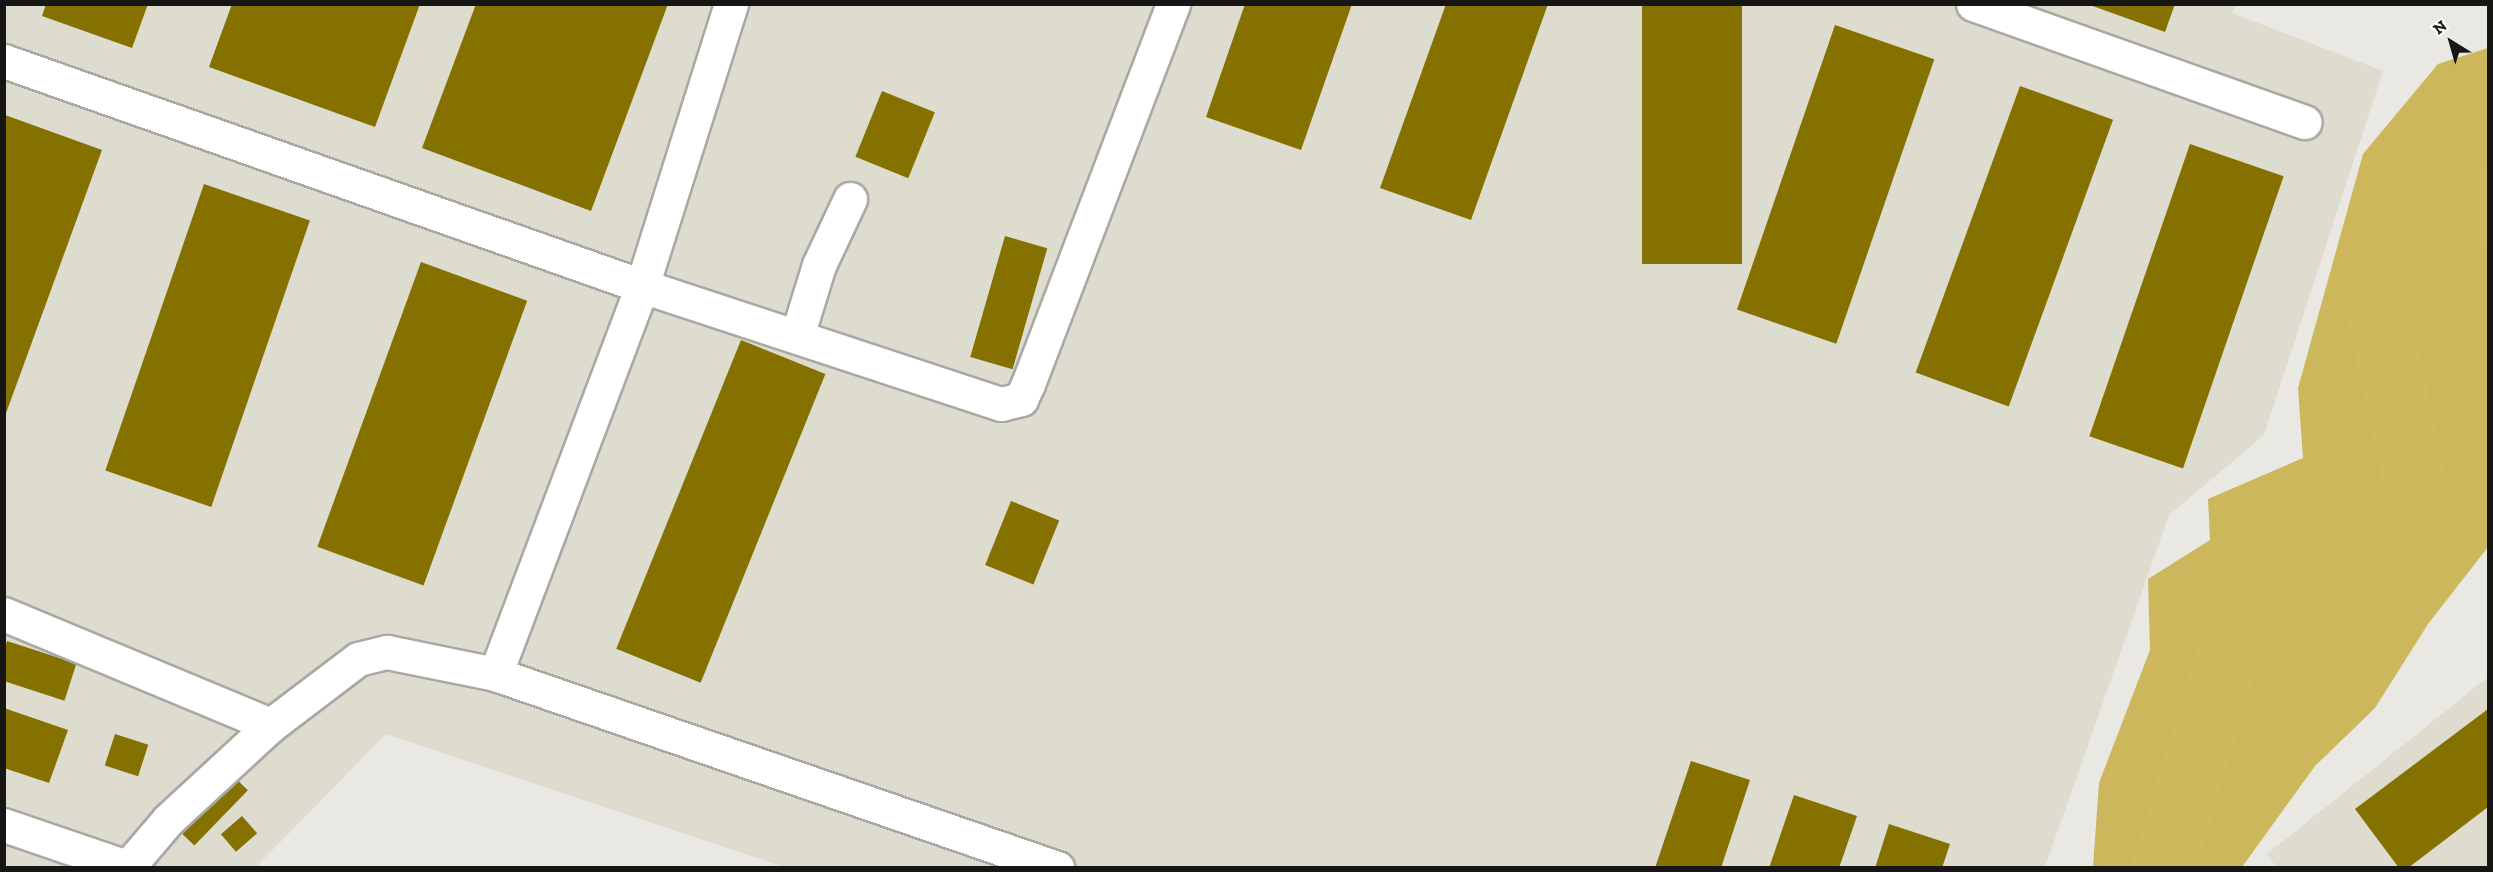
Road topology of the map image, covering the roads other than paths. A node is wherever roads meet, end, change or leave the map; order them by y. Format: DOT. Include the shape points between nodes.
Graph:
graph roads {
  1 [pos="731,4"];
  2 [pos="1173,4"];
  3 [pos="1973,4"];
  4 [pos="4,61"];
  5 [pos="2306,122"];
  6 [pos="850,199"];
  7 [pos="642,286"];
  8 [pos="797,336"];
  9 [pos="4,614"];
  10 [pos="495,674"];
  11 [pos="271,725"];
  12 [pos="4,825"];
  13 [pos="127,867"];
  14 [pos="1057,867"];
  1 -- 7 [label="lane"];
  2 -- 8 [label="lane" via="1021,399 1001,404"];
  3 -- 5 [label="lane"];
  4 -- 7 [label="lane"];
  6 -- 8 [label="lane" via="819,265"];
  7 -- 8 [label="lane"];
  7 -- 10 [label="lane"];
  9 -- 11 [label="lane"];
  10 -- 11 [label="lane" via="387,652 358,659"];
  10 -- 14 [label="lane"];
  11 -- 13 [label="lane" via="168,820"];
  12 -- 13 [label="lane"];
}
